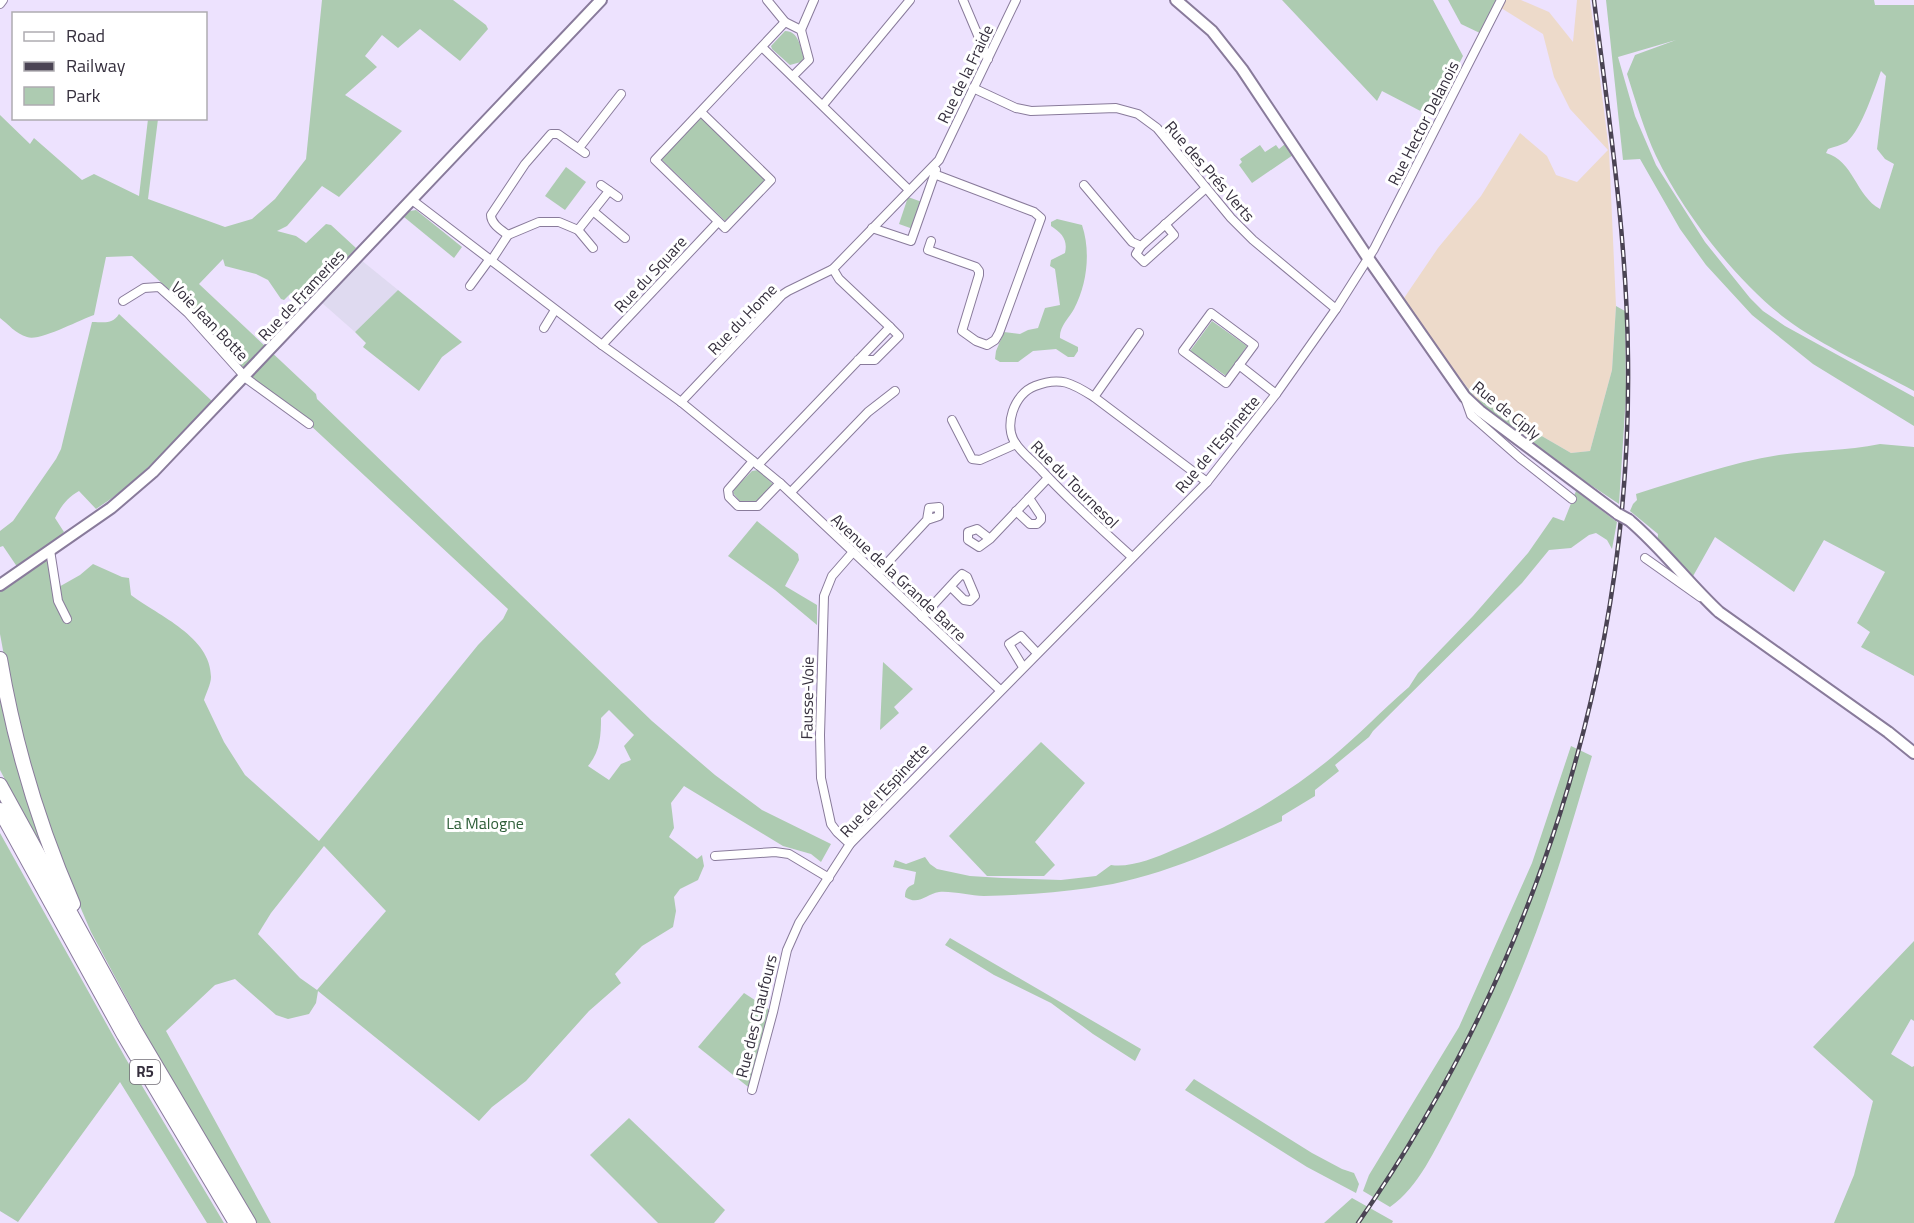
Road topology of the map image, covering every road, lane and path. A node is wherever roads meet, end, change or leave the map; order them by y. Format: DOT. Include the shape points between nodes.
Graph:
graph roads {
  1 [pos="3,0"];
  2 [pos="601,0"];
  3 [pos="767,0"];
  4 [pos="814,0"];
  5 [pos="910,0"];
  6 [pos="963,0"];
  7 [pos="1016,0"];
  8 [pos="1176,0"];
  9 [pos="1501,0"];
  10 [pos="0,4"];
  11 [pos="785,22"];
  12 [pos="801,30"];
  13 [pos="762,47"];
  14 [pos="988,59"];
  15 [pos="793,76"];
  16 [pos="973,88"];
  17 [pos="621,94"];
  18 [pos="823,105"];
  19 [pos="701,112"];
  20 [pos="939,160"];
  21 [pos="934,174"];
  22 [pos="601,184"];
  23 [pos="1084,185"];
  24 [pos="1206,188"];
  25 [pos="909,189"];
  26 [pos="609,191"];
  27 [pos="618,198"];
  28 [pos="412,200"];
  29 [pos="594,211"];
  30 [pos="718,222"];
  31 [pos="1165,224"];
  32 [pos="872,228"];
  33 [pos="578,230"];
  34 [pos="508,235"];
  35 [pos="625,238"];
  36 [pos="931,241"];
  37 [pos="1141,246"];
  38 [pos="593,248"];
  39 [pos="1368,258"];
  40 [pos="490,261"];
  41 [pos="833,269"];
  42 [pos="470,286"];
  43 [pos="123,301"];
  44 [pos="1336,309"];
  45 [pos="555,310"];
  46 [pos="890,327"];
  47 [pos="544,328"];
  48 [pos="1139,333"];
  49 [pos="602,345"];
  50 [pos="858,360"];
  51 [pos="1239,365"];
  52 [pos="244,376"];
  53 [pos="895,391"];
  54 [pos="1276,394"];
  55 [pos="1094,397"];
  56 [pos="1465,397"];
  57 [pos="681,402"];
  58 [pos="952,420"];
  59 [pos="309,424"];
  60 [pos="1016,444"];
  61 [pos="755,463"];
  62 [pos="1048,478"];
  63 [pos="1207,482"];
  64 [pos="780,483"];
  65 [pos="790,492"];
  66 [pos="1029,498"];
  67 [pos="1572,499"];
  68 [pos="1016,511"];
  69 [pos="927,520"];
  70 [pos="990,539"];
  71 [pos="50,550"];
  72 [pos="853,552"];
  73 [pos="1132,557"];
  74 [pos="1645,558"];
  75 [pos="877,574"];
  76 [pos="0,585"];
  77 [pos="951,587"];
  78 [pos="1719,612"];
  79 [pos="922,617"];
  80 [pos="67,619"];
  81 [pos="1037,653"];
  82 [pos="0,659"];
  83 [pos="1023,667"];
  84 [pos="1000,690"];
  85 [pos="1914,753"];
  86 [pos="0,785"];
  87 [pos="0,810"];
  88 [pos="0,824"];
  89 [pos="18,844"];
  90 [pos="850,844"];
  91 [pos="715,856"];
  92 [pos="829,878"];
  93 [pos="787,950"];
  94 [pos="93,956"];
  95 [pos="752,1090"];
  96 [pos="236,1223"];
  97 [pos="249,1223"];
  1 -- 10 [label="street"];
  2 -- 28 [label="street, Rue de Frameries"];
  3 -- 11 [label="street"];
  4 -- 12 [label="street"];
  5 -- 18 [label="street"];
  6 -- 14 [label="street"];
  7 -- 14 [label="street, Rue de la Fraide"];
  8 -- 39 [label="street, Rue de Ciply" via="1212,31 1242,69"];
  9 -- 39 [label="street, Rue Hector Delanois"];
  11 -- 12 [label="street"];
  11 -- 13 [label="street"];
  12 -- 15 [label="street" via="809,60"];
  13 -- 15 [label="street"];
  13 -- 19 [label="street"];
  14 -- 16 [label="street, Rue de la Fraide"];
  15 -- 18 [label="street"];
  16 -- 20 [label="street, Rue de la Fraide"];
  16 -- 24 [label="street, Rue des Prés Verts" via="1031,111 1116,108 1138,114 1156,128"];
  17 -- 34 [label="street" via="582,151 555,132 525,164 491,214 494,224"];
  18 -- 25 [label="street"];
  19 -- 30 [label="street" via="655,160"];
  19 -- 30 [label="street" via="771,180 725,228"];
  20 -- 21 [label="street, Rue de la Fraide"];
  20 -- 25 [label="street, Rue de la Fraide"];
  21 -- 32 [label="street, Rue de la Fraide" via="911,242"];
  21 -- 36 [label="street" via="1041,218 999,333 987,345 962,331 979,270 928,250"];
  22 -- 26 [label="street"];
  23 -- 37 [label="street" via="1132,242"];
  24 -- 31 [label="street"];
  24 -- 44 [label="street, Rue des Prés Verts" via="1261,248"];
  25 -- 32 [label="street, Rue de la Fraide"];
  26 -- 27 [label="street"];
  26 -- 29 [label="street"];
  28 -- 40 [label="street, Avenue de la Grande Barre"];
  28 -- 52 [label="street, Rue de Frameries"];
  29 -- 33 [label="street"];
  29 -- 35 [label="street"];
  30 -- 49 [label="street, Rue du Square"];
  31 -- 37 [label="street"];
  31 -- 37 [label="street" via="1174,235 1144,262 1137,254"];
  32 -- 41 [label="street, Rue de la Fraide"];
  33 -- 34 [label="street" via="559,222 539,222"];
  33 -- 38 [label="street"];
  34 -- 40 [label="street"];
  39 -- 44 [label="street, Rue de l'Espinette"];
  39 -- 56 [label="street, Rue de Ciply"];
  40 -- 42 [label="street"];
  40 -- 45 [label="street, Avenue de la Grande Barre"];
  41 -- 46 [label="street"];
  41 -- 57 [label="street, Rue du Home" via="782,295"];
  43 -- 52 [label="street, Voie Jean Botte" via="144,288 159,287"];
  44 -- 54 [label="street, Rue de l'Espinette"];
  45 -- 47 [label="street"];
  45 -- 49 [label="street, Avenue de la Grande Barre"];
  46 -- 50 [label="street"];
  46 -- 50 [label="street" via="899,336 875,360"];
  48 -- 55 [label="street"];
  49 -- 57 [label="street, Avenue de la Grande Barre"];
  50 -- 61 [label="street"];
  51 -- 51 [label="street" via="1254,345 1211,313 1183,351 1226,382"];
  51 -- 54 [label="street"];
  52 -- 59 [label="street"];
  52 -- 71 [label="street, Rue de Frameries" via="153,472 111,508"];
  53 -- 65 [label="street" via="868,412"];
  54 -- 63 [label="street, Rue de l'Espinette"];
  55 -- 60 [label="street, Rue du Tournesol" via="1057,380 1031,387 1013,410 1011,429"];
  55 -- 63 [label="street, Rue du Tournesol"];
  56 -- 67 [label="street" via="1471,415"];
  56 -- 78 [label="street, Rue de Ciply, bridge" via="1629,520"];
  57 -- 61 [label="street, Avenue de la Grande Barre"];
  58 -- 60 [label="street" via="972,459 980,460"];
  60 -- 62 [label="street, Rue du Tournesol"];
  61 -- 64 [label="street, Avenue de la Grande Barre"];
  61 -- 64 [label="street" via="728,490 738,506 758,506"];
  62 -- 66 [label="street"];
  62 -- 73 [label="street, Rue du Tournesol"];
  63 -- 73 [label="street, Rue de l'Espinette"];
  64 -- 65 [label="street, Avenue de la Grande Barre"];
  65 -- 72 [label="street, Avenue de la Grande Barre"];
  66 -- 68 [label="street"];
  66 -- 68 [label="street" via="1041,516 1037,524 1030,524"];
  68 -- 70 [label="street"];
  69 -- 75 [label="street"];
  71 -- 76 [label="street, Rue de Frameries"];
  71 -- 80 [label="street" via="58,601"];
  72 -- 75 [label="street, Avenue de la Grande Barre"];
  72 -- 90 [label="street, Fausse-Voie" via="832,576 824,596 820,735 821,778 828,816"];
  73 -- 81 [label="street, Rue de l'Espinette"];
  74 -- 78 [label="street"];
  75 -- 79 [label="street, Avenue de la Grande Barre"];
  77 -- 79 [label="street"];
  78 -- 85 [label="street, Rue de Ciply"];
  79 -- 84 [label="street, Avenue de la Grande Barre"];
  81 -- 83 [label="street, Rue de l'Espinette"];
  81 -- 83 [label="street" via="1021,636 1009,644"];
  82 -- 94 [label="highway" via="29,781"];
  83 -- 84 [label="street, Rue de l'Espinette"];
  84 -- 90 [label="street, Rue de l'Espinette"];
  86 -- 94 [label="highway, R5"];
  87 -- 89 [label="highway, R5"];
  88 -- 89 [label="highway"];
  89 -- 96 [label="highway, R5" via="124,1035"];
  90 -- 92 [label="street, Rue de l'Espinette"];
  91 -- 92 [label="street" via="789,854"];
  92 -- 93 [label="street, Rue de l'Espinette" via="799,923"];
  93 -- 95 [label="street, Rue des Chaufours"];
  94 -- 97 [label="highway, R5"];
}
